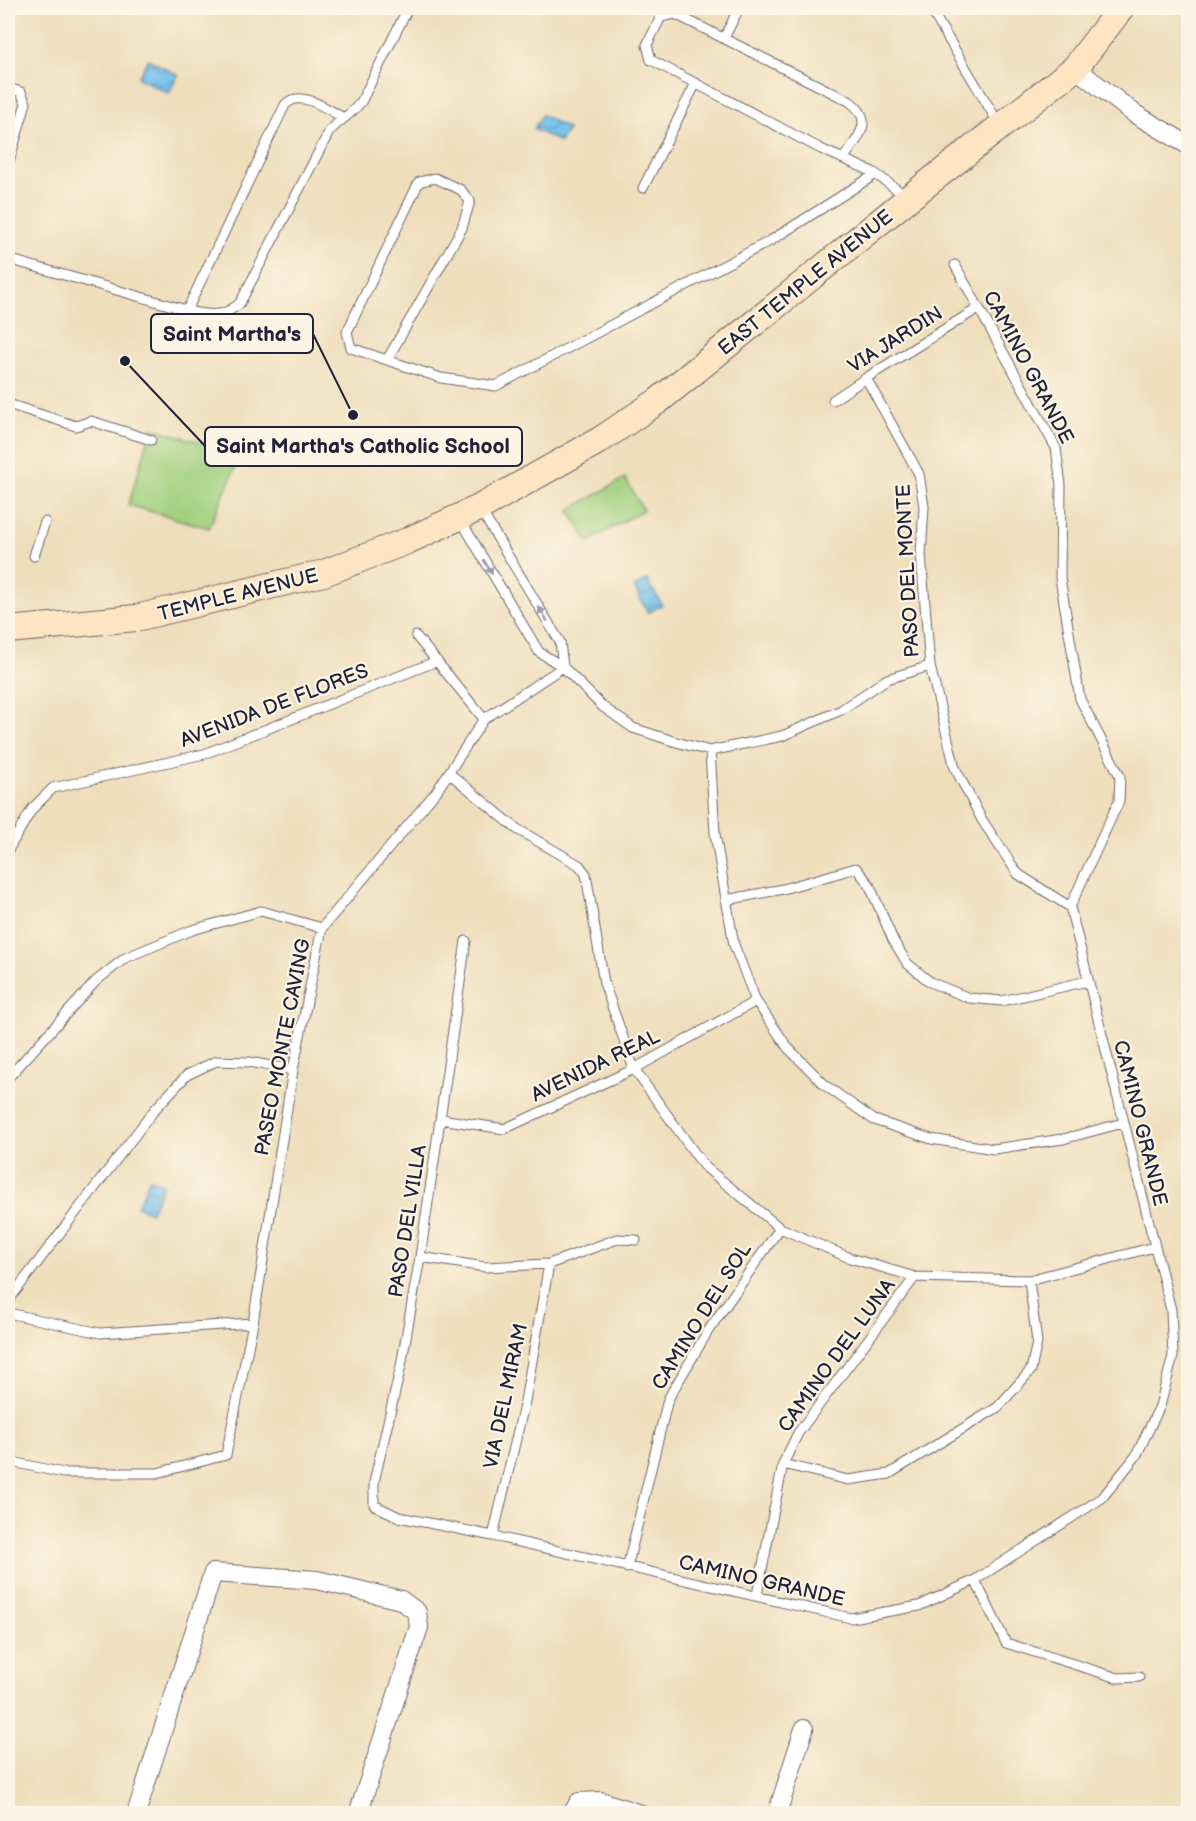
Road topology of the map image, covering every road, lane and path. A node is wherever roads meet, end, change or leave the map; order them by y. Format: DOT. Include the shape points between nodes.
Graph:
graph roads {
  1 [pos="408,8"];
  2 [pos="739,8"];
  3 [pos="930,8"];
  4 [pos="1121,8"];
  5 [pos="724,38"];
  6 [pos="1075,68"];
  7 [pos="696,83"];
  8 [pos="8,88"];
  9 [pos="344,118"];
  10 [pos="1000,126"];
  11 [pos="1188,146"];
  12 [pos="843,159"];
  13 [pos="8,165"];
  14 [pos="876,174"];
  15 [pos="643,188"];
  16 [pos="909,198"];
  17 [pos="8,258"];
  18 [pos="955,266"];
  19 [pos="977,309"];
  20 [pos="187,310"];
  21 [pos="387,360"];
  22 [pos="866,378"];
  23 [pos="833,400"];
  24 [pos="8,404"];
  25 [pos="151,440"];
  26 [pos="469,513"];
  27 [pos="45,522"];
  28 [pos="34,556"];
  29 [pos="8,630"];
  30 [pos="416,636"];
  31 [pos="437,661"];
  32 [pos="930,666"];
  33 [pos="563,667"];
  34 [pos="484,719"];
  35 [pos="710,751"];
  36 [pos="449,773"];
  37 [pos="8,850"];
  38 [pos="726,900"];
  39 [pos="1070,907"];
  40 [pos="322,928"];
  41 [pos="466,941"];
  42 [pos="1087,981"];
  43 [pos="756,1001"];
  44 [pos="634,1069"];
  45 [pos="293,1070"];
  46 [pos="8,1078"];
  47 [pos="441,1119"];
  48 [pos="1123,1123"];
  49 [pos="780,1227"];
  50 [pos="636,1240"];
  51 [pos="1154,1247"];
  52 [pos="420,1257"];
  53 [pos="549,1263"];
  54 [pos="915,1277"];
  55 [pos="1029,1280"];
  56 [pos="8,1300"];
  57 [pos="8,1313"];
  58 [pos="253,1323"];
  59 [pos="8,1461"];
  60 [pos="783,1464"];
  61 [pos="374,1505"];
  62 [pos="493,1536"];
  63 [pos="627,1568"];
  64 [pos="975,1580"];
  65 [pos="757,1595"];
  66 [pos="1139,1677"];
  67 [pos="804,1729"];
  68 [pos="136,1814"];
  69 [pos="358,1814"];
  70 [pos="572,1814"];
  71 [pos="640,1814"];
  72 [pos="777,1814"];
  1 -- 9 [label="lane" via="361,102"];
  2 -- 5 [label="lane"];
  3 -- 10 [label="lane"];
  4 -- 6 [label="main road, EAST TEMPLE AVENUE"];
  5 -- 7 [label="lane" via="675,14 661,17 647,45 651,60"];
  5 -- 12 [label="lane" via="859,108 864,118 863,130"];
  6 -- 10 [label="main road, EAST TEMPLE AVENUE"];
  6 -- 11 [label="street" via="1135,114"];
  7 -- 12 [label="lane"];
  7 -- 15 [label="lane"];
  8 -- 13 [label="lane" via="21,92 26,103"];
  9 -- 20 [label="lane" via="329,132 240,303 213,316"];
  9 -- 20 [label="lane" via="302,98 285,105"];
  10 -- 16 [label="main road, EAST TEMPLE AVENUE"];
  12 -- 14 [label="lane"];
  14 -- 16 [label="lane"];
  14 -- 21 [label="lane" via="770,241 496,386 441,378"];
  16 -- 26 [label="main road, EAST TEMPLE AVENUE" via="658,401 600,440"];
  17 -- 20 [label="lane"];
  18 -- 19 [label="lane, CAMINO GRANDE"];
  19 -- 22 [label="lane, VIA JARDIN"];
  19 -- 39 [label="lane, CAMINO GRANDE" via="1056,448 1061,485 1060,578 1080,699 1120,776 1119,801"];
  21 -- 21 [label="lane" via="351,348 347,332 419,182 435,178 461,190 470,201 462,228"];
  22 -- 23 [label="lane, VIA JARDIN"];
  22 -- 32 [label="lane, PASO DEL MONTE" via="919,474 924,507 921,555"];
  24 -- 25 [label="lane" via="76,426 91,421"];
  26 -- 29 [label="main road, TEMPLE AVENUE" via="324,573 136,618"];
  33 -- 26 [label="lane, one-way" via="560,642"];
  26 -- 33 [label="lane, one-way" via="538,652"];
  27 -- 28 [label="lane"];
  30 -- 31 [label="lane"];
  31 -- 34 [label="lane"];
  31 -- 37 [label="lane, AVENIDA DE FLORES" via="204,754 53,788 32,809"];
  32 -- 35 [label="lane" via="886,679 841,710 782,736"];
  32 -- 39 [label="lane, PASO DEL MONTE" via="955,768 982,820 1018,874"];
  33 -- 34 [label="lane, PASEO MONTE CAVING"];
  33 -- 35 [label="lane" via="603,707 633,728"];
  34 -- 36 [label="lane, PASEO MONTE CAVING"];
  35 -- 38 [label="lane" via="715,834"];
  36 -- 40 [label="lane, PASEO MONTE CAVING"];
  36 -- 44 [label="lane" via="517,829 579,865 586,874 604,983"];
  38 -- 42 [label="lane" via="856,868 869,884 906,963 930,982 969,998 1002,1001"];
  38 -- 43 [label="lane" via="734,945"];
  39 -- 42 [label="lane, CAMINO GRANDE"];
  40 -- 45 [label="lane, PASEO MONTE CAVING"];
  40 -- 46 [label="lane" via="261,911 192,930 125,958 96,981"];
  41 -- 47 [label="lane, PASO DEL VILLA"];
  42 -- 48 [label="lane, CAMINO GRANDE"];
  43 -- 44 [label="lane, AVENIDA REAL"];
  43 -- 48 [label="lane" via="788,1048 826,1086 874,1120 931,1139 994,1149 1063,1139"];
  44 -- 47 [label="lane, AVENIDA REAL" via="504,1129"];
  44 -- 49 [label="lane" via="704,1166"];
  45 -- 56 [label="lane" via="216,1061 187,1075 155,1110"];
  45 -- 58 [label="lane, PASEO MONTE CAVING"];
  47 -- 52 [label="lane, PASO DEL VILLA"];
  48 -- 51 [label="lane, CAMINO GRANDE"];
  49 -- 54 [label="lane" via="850,1258"];
  49 -- 63 [label="lane, CAMINO DEL SOL" via="708,1331 668,1399"];
  50 -- 53 [label="lane" via="617,1239"];
  51 -- 55 [label="lane"];
  51 -- 64 [label="lane, CAMINO GRANDE" via="1171,1310 1173,1356 1160,1406 1136,1456 1102,1498"];
  52 -- 53 [label="lane" via="485,1267"];
  52 -- 61 [label="lane, PASO DEL VILLA" via="401,1366 374,1482"];
  53 -- 62 [label="lane, VIA DEL MIRAM" via="525,1401"];
  54 -- 55 [label="lane"];
  54 -- 60 [label="lane, CAMINO DEL LUNA" via="798,1433"];
  55 -- 60 [label="lane" via="1037,1342 1031,1370 998,1407 889,1474 848,1480"];
  57 -- 58 [label="lane" via="100,1333"];
  58 -- 59 [label="lane, PASEO MONTE CAVING" via="226,1455 157,1473 63,1473"];
  60 -- 65 [label="lane, CAMINO DEL LUNA"];
  61 -- 62 [label="lane, CAMINO GRANDE" via="399,1517"];
  62 -- 63 [label="lane, CAMINO GRANDE"];
  63 -- 65 [label="lane, CAMINO GRANDE"];
  64 -- 65 [label="lane, CAMINO GRANDE" via="919,1606 851,1618"];
  64 -- 66 [label="lane" via="1006,1643 1118,1678"];
  67 -- 72 [label="street"];
  68 -- 69 [label="street" via="213,1573 317,1580 401,1600 417,1612 419,1627"];
  70 -- 71 [label="street" via="579,1802 602,1801"];
}
